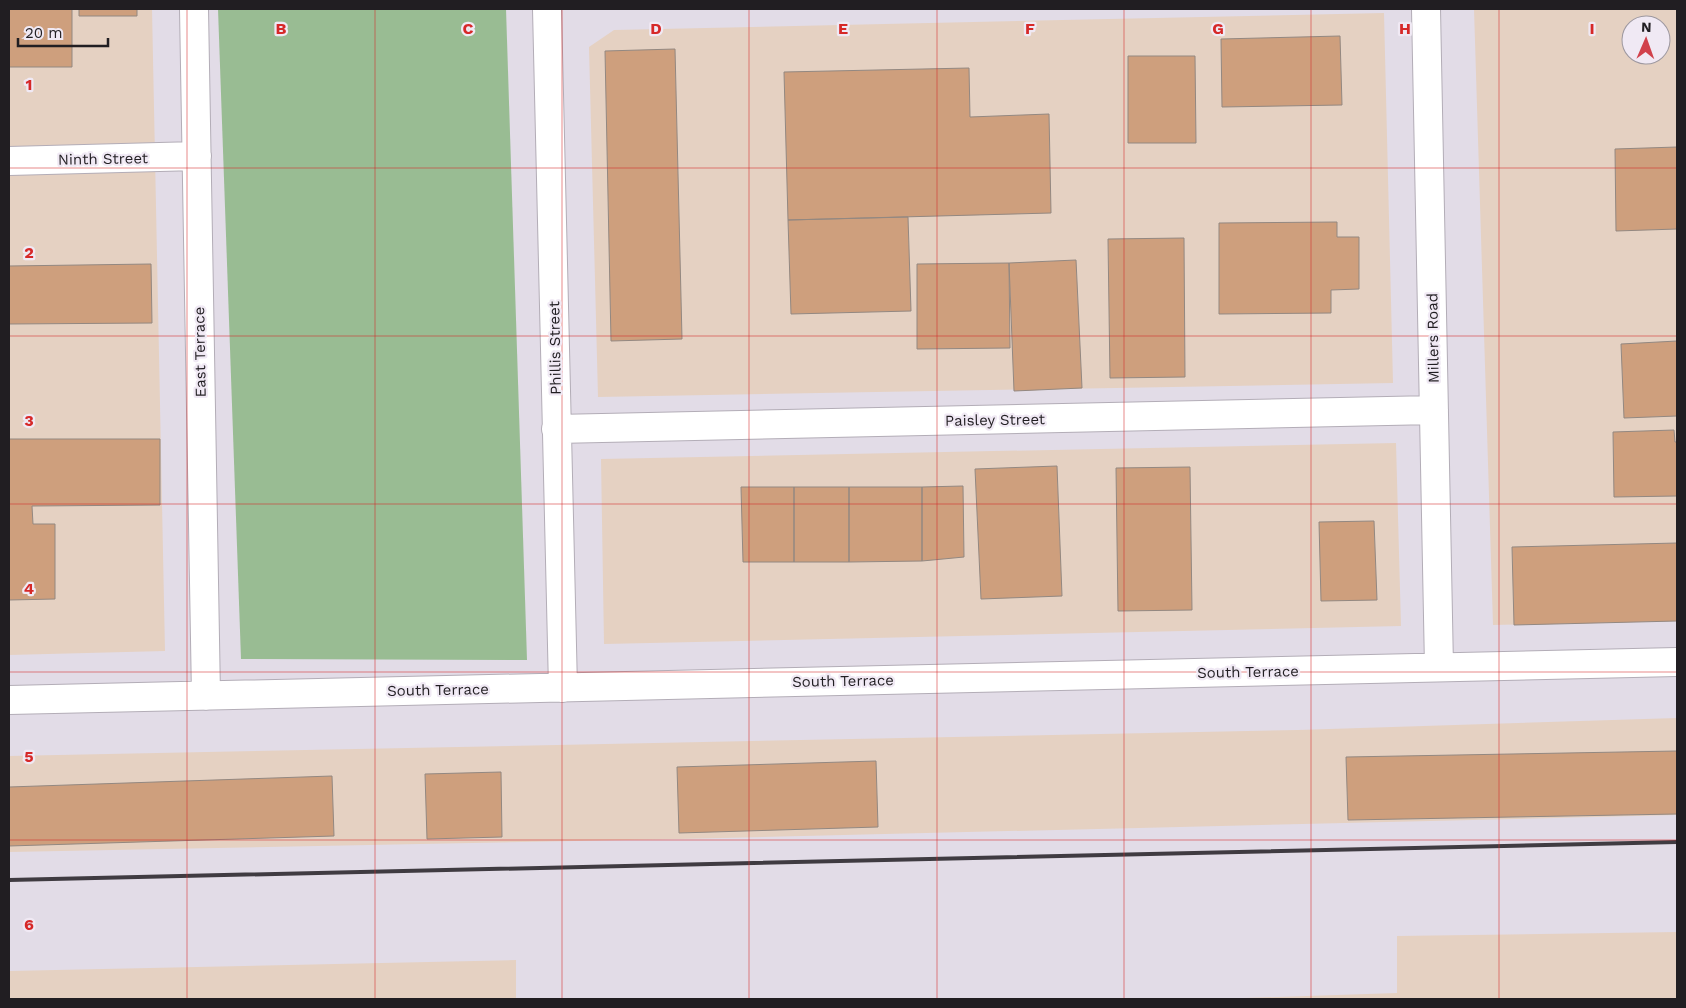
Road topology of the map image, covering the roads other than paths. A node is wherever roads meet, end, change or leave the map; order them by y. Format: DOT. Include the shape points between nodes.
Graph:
graph roads {
  1 [pos="194,9"];
  2 [pos="547,9"];
  3 [pos="1426,9"];
  4 [pos="197,156"];
  5 [pos="9,161"];
  6 [pos="1434,410"];
  7 [pos="556,429"];
  8 [pos="1677,662"];
  9 [pos="1439,667"];
  10 [pos="563,688"];
  11 [pos="206,696"];
  12 [pos="9,700"];
  1 -- 4 [label="street, East Terrace"];
  2 -- 7 [label="street, Phillis Street"];
  3 -- 6 [label="street, Millers Road"];
  4 -- 5 [label="street, Ninth Street"];
  4 -- 11 [label="street, East Terrace"];
  6 -- 7 [label="street, Paisley Street"];
  6 -- 9 [label="street, Millers Road"];
  7 -- 10 [label="street, Phillis Street"];
  8 -- 9 [label="street, South Terrace"];
  9 -- 10 [label="street, South Terrace"];
  10 -- 11 [label="street, South Terrace"];
  11 -- 12 [label="street, South Terrace"];
}
